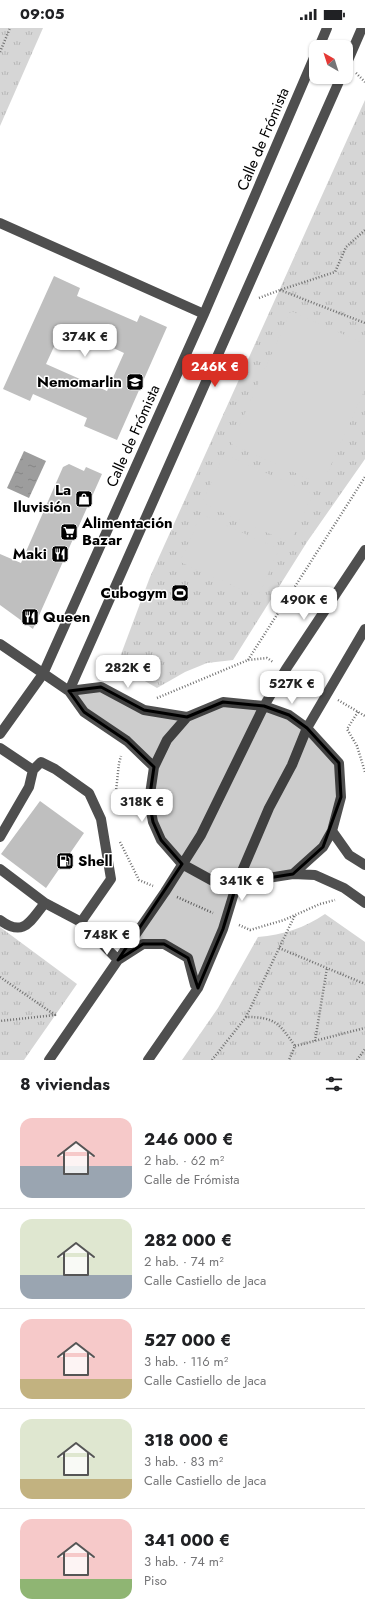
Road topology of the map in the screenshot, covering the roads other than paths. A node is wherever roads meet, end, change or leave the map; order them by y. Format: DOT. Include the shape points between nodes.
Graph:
graph roads {
  1 [pos="327,28"];
  2 [pos="362,28"];
  3 [pos="322,40"];
  4 [pos="353,49"];
  5 [pos="309,69"];
  6 [pos="338,84"];
  7 [pos="0,223"];
  8 [pos="204,314"];
  9 [pos="365,550"];
  10 [pos="365,629"];
  11 [pos="0,644"];
  12 [pos="43,674"];
  13 [pos="69,691"];
  14 [pos="264,706"];
  15 [pos="186,717"];
  16 [pos="307,728"];
  17 [pos="0,734"];
  18 [pos="0,748"];
  19 [pos="154,767"];
  20 [pos="33,770"];
  21 [pos="332,830"];
  22 [pos="0,837"];
  23 [pos="182,864"];
  24 [pos="365,865"];
  25 [pos="0,869"];
  26 [pos="293,874"];
  27 [pos="237,883"];
  28 [pos="45,903"];
  29 [pos="365,903"];
  30 [pos="0,920"];
  31 [pos="81,922"];
  32 [pos="118,960"];
  33 [pos="198,988"];
  34 [pos="49,1060"];
  35 [pos="148,1060"];
  1 -- 3 [label="street"];
  2 -- 4 [label="street"];
  5 -- 8 [label="street, Calle de Frómista"];
  6 -- 13 [label="street"];
  7 -- 8 [label="street"];
  8 -- 12 [label="street, Calle de Frómista"];
  9 -- 14 [label="street" via="293,657"];
  10 -- 16 [label="street"];
  11 -- 12 [label="street"];
  12 -- 13 [label="street"];
  12 -- 17 [label="street, Calle de Frómista"];
  13 -- 15 [label="street" via="101,687 144,710"];
  13 -- 19 [label="street" via="84,712 127,741"];
  14 -- 15 [label="street" via="223,702"];
  14 -- 16 [label="street" via="289,715"];
  14 -- 23 [label="street" via="201,835"];
  15 -- 19 [label="street" via="167,740"];
  16 -- 21 [label="street" via="339,763 341,797"];
  16 -- 27 [label="street"];
  18 -- 20 [label="street"];
  19 -- 23 [label="street" via="149,801 153,822 161,840"];
  20 -- 22 [label="street" via="29,787"];
  20 -- 31 [label="street" via="41,762 55,769 89,794 101,819 111,879"];
  21 -- 24 [label="street" via="349,855"];
  21 -- 26 [label="street" via="323,846"];
  23 -- 27 [label="street" via="213,881"];
  23 -- 32 [label="street"];
  25 -- 28 [label="street"];
  26 -- 27 [label="street"];
  26 -- 29 [label="street" via="315,875 344,888"];
  27 -- 33 [label="street" via="223,929"];
  28 -- 30 [label="street" via="28,924 20,928 14,928"];
  28 -- 31 [label="street"];
  31 -- 32 [label="street"];
  32 -- 33 [label="street" via="143,944 164,944 188,958 195,986"];
  32 -- 34 [label="street"];
  33 -- 35 [label="street"];
}
